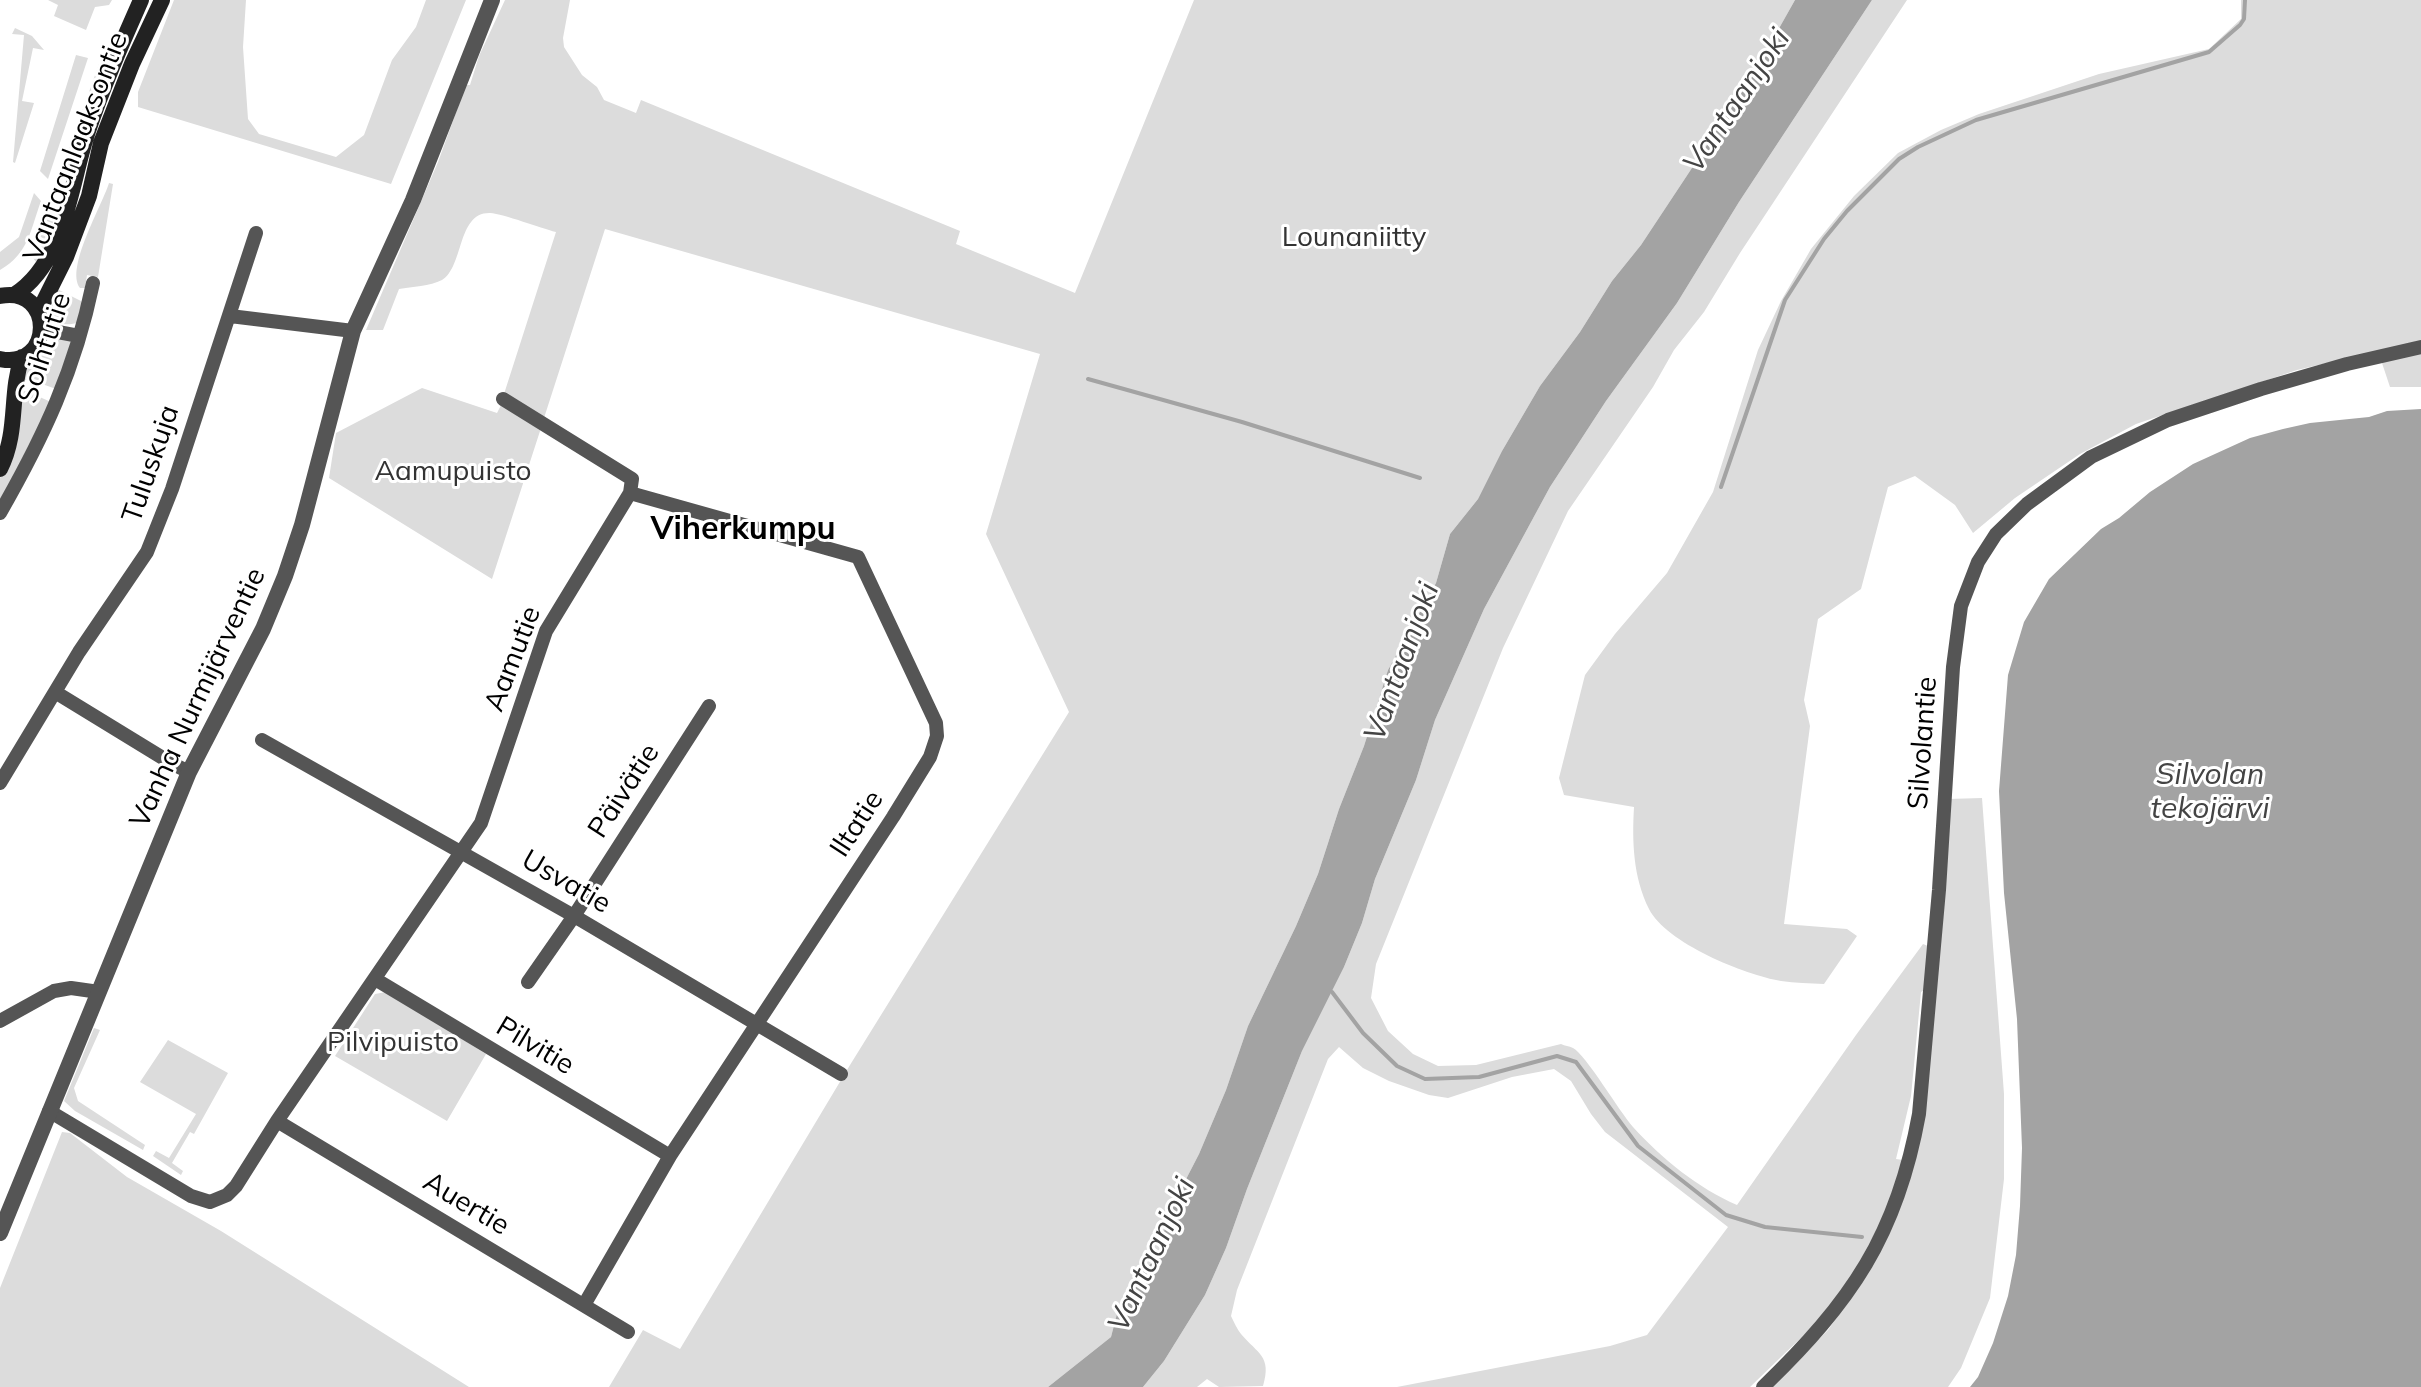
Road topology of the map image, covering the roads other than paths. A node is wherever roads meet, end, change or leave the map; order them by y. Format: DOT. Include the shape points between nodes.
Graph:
graph roads {
  1 [pos="141,0"];
  2 [pos="162,0"];
  3 [pos="492,0"];
  4 [pos="256,233"];
  5 [pos="93,283"];
  6 [pos="7,296"];
  7 [pos="230,316"];
  8 [pos="40,321"];
  9 [pos="353,331"];
  10 [pos="79,336"];
  11 [pos="2421,347"];
  12 [pos="22,357"];
  13 [pos="0,359"];
  14 [pos="503,399"];
  15 [pos="0,469"];
  16 [pos="630,493"];
  17 [pos="0,513"];
  18 [pos="55,692"];
  19 [pos="709,706"];
  20 [pos="262,740"];
  21 [pos="189,772"];
  22 [pos="0,783"];
  23 [pos="462,851"];
  24 [pos="574,916"];
  25 [pos="375,979"];
  26 [pos="528,982"];
  27 [pos="99,992"];
  28 [pos="0,1021"];
  29 [pos="756,1024"];
  30 [pos="841,1074"];
  31 [pos="49,1111"];
  32 [pos="277,1121"];
  33 [pos="670,1156"];
  34 [pos="0,1233"];
  35 [pos="584,1305"];
  36 [pos="628,1332"];
  37 [pos="1763,1387"];
  1 -- 6 [label="main road, Vantaanlaaksontie" via="86,136 62,226 29,286"];
  2 -- 8 [label="main road, Vantaanlaaksontie" via="101,143 89,196"];
  3 -- 9 [label="street, Vanha Nurmijärventie" via="415,195"];
  4 -- 7 [label="street, Tuluskuja"];
  5 -- 10 [label="street, Soihtutie"];
  6 -- 8 [label="main road" via="28,301"];
  7 -- 9 [label="street"];
  7 -- 18 [label="street, Tuluskuja" via="147,552"];
  8 -- 10 [label="street"];
  8 -- 12 [label="main road, Vantaanlaaksontie" via="36,346"];
  9 -- 21 [label="street, Vanha Nurmijärventie" via="285,576"];
  10 -- 17 [label="street, Soihtutie" via="59,398"];
  11 -- 37 [label="street, Silvolantie" via="2261,389 2142,432 2091,457 2027,504 1996,534 1978,562 1961,606 1953,667 1939,890 1913,1148 1898,1200 1850,1292"];
  12 -- 13 [label="main road"];
  12 -- 15 [label="main road" via="14,386 12,438"];
  14 -- 16 [label="street" via="632,479"];
  16 -- 23 [label="street, Aamutie" via="546,631 489,805"];
  16 -- 29 [label="street, Iltatie" via="858,557 936,723 930,757"];
  18 -- 21 [label="street"];
  18 -- 22 [label="street, Tuluskuja"];
  19 -- 24 [label="street, Päivätie"];
  20 -- 23 [label="street, Usvatie"];
  21 -- 27 [label="street, Vanha Nurmijärventie"];
  23 -- 24 [label="street, Usvatie"];
  23 -- 25 [label="street, Aamutie"];
  24 -- 26 [label="street, Päivätie"];
  24 -- 29 [label="street, Usvatie"];
  25 -- 32 [label="street, Aamutie"];
  25 -- 33 [label="street, Pilvitie"];
  27 -- 28 [label="street" via="54,991"];
  27 -- 31 [label="street, Vanha Nurmijärventie"];
  29 -- 30 [label="street, Usvatie"];
  29 -- 33 [label="street, Iltatie"];
  31 -- 32 [label="street, Aamutie" via="191,1196 210,1202 236,1186"];
  31 -- 34 [label="street, Vanha Nurmijärventie"];
  32 -- 35 [label="street, Auertie"];
  33 -- 35 [label="street, Iltatie"];
  35 -- 36 [label="street, Auertie"];
}
